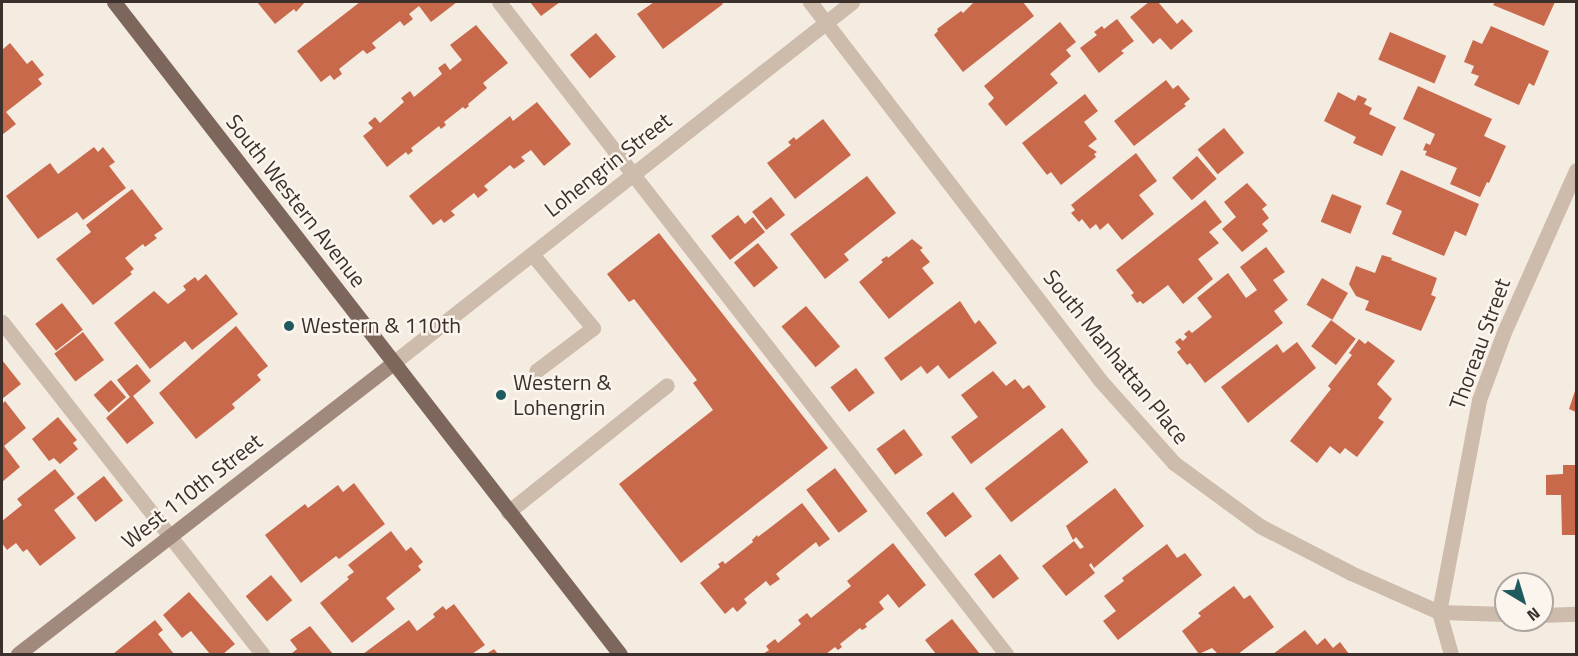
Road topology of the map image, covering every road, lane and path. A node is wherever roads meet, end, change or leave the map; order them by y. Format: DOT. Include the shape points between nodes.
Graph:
graph roads {
  1 [pos="114,2"];
  2 [pos="499,2"];
  3 [pos="810,2"];
  4 [pos="852,2"];
  5 [pos="826,22"];
  6 [pos="1576,170"];
  7 [pos="634,173"];
  8 [pos="532,254"];
  9 [pos="2,322"];
  10 [pos="393,363"];
  11 [pos="536,371"];
  12 [pos="667,385"];
  13 [pos="508,512"];
  14 [pos="170,536"];
  15 [pos="1439,612"];
  16 [pos="1494,614"];
  17 [pos="1576,614"];
  18 [pos="1554,615"];
  19 [pos="18,654"];
  20 [pos="262,654"];
  21 [pos="620,654"];
  22 [pos="1006,654"];
  23 [pos="1451,654"];
  1 -- 10 [label="main road, South Western Avenue"];
  2 -- 7 [label="street"];
  3 -- 5 [label="street, South Manhattan Place"];
  4 -- 5 [label="street, Lohengrin Street"];
  5 -- 7 [label="street, Lohengrin Street"];
  5 -- 15 [label="street, South Manhattan Place" via="1099,379 1173,463 1260,526"];
  6 -- 15 [label="street, Thoreau Street" via="1504,332 1479,400"];
  7 -- 8 [label="street, Lohengrin Street"];
  7 -- 22 [label="street"];
  8 -- 10 [label="street, Lohengrin Street"];
  8 -- 11 [label="street" via="593,328"];
  9 -- 14 [label="street"];
  10 -- 13 [label="main road, South Western Avenue"];
  10 -- 14 [label="street, West 110th Street"];
  12 -- 13 [label="street"];
  13 -- 21 [label="main road, South Western Avenue"];
  14 -- 19 [label="street, West 110th Street"];
  14 -- 20 [label="street"];
  15 -- 16 [label="street"];
  15 -- 23 [label="street"];
  17 -- 18 [label="street"];
}
